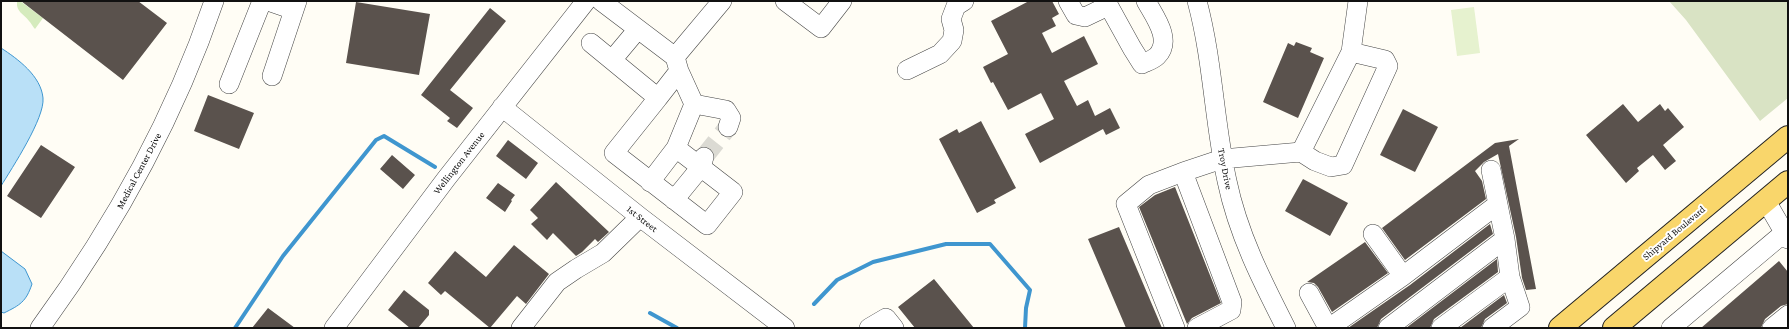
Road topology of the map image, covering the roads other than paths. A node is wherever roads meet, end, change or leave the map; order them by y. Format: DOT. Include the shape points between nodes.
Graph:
graph roads {
  1 [pos="214,1"];
  2 [pos="262,1"];
  3 [pos="268,1"];
  4 [pos="586,1"];
  5 [pos="601,1"];
  6 [pos="722,1"];
  7 [pos="785,1"];
  8 [pos="842,1"];
  9 [pos="964,1"];
  10 [pos="1068,1"];
  11 [pos="1146,1"];
  12 [pos="1197,1"];
  13 [pos="1358,1"];
  14 [pos="1107,3"];
  15 [pos="296,6"];
  16 [pos="638,29"];
  17 [pos="591,43"];
  18 [pos="1352,52"];
  19 [pos="612,60"];
  20 [pos="677,64"];
  21 [pos="907,70"];
  22 [pos="272,76"];
  23 [pos="229,84"];
  24 [pos="658,98"];
  25 [pos="694,104"];
  26 [pos="502,107"];
  27 [pos="728,127"];
  28 [pos="1788,137"];
  29 [pos="676,148"];
  30 [pos="1301,152"];
  31 [pos="1222,158"];
  32 [pos="703,162"];
  33 [pos="1491,170"];
  34 [pos="1183,172"];
  35 [pos="650,182"];
  36 [pos="1788,182"];
  37 [pos="674,200"];
  38 [pos="1766,201"];
  39 [pos="1498,204"];
  40 [pos="640,217"];
  41 [pos="1373,234"];
  42 [pos="1786,236"];
  43 [pos="1505,239"];
  44 [pos="1403,276"];
  45 [pos="1510,277"];
  46 [pos="1309,293"];
  47 [pos="1788,315"];
  48 [pos="526,322"];
  49 [pos="771,324"];
  50 [pos="1621,325"];
  51 [pos="40,328"];
  52 [pos="334,328"];
  53 [pos="869,328"];
  54 [pos="894,328"];
  55 [pos="1175,328"];
  56 [pos="1197,328"];
  57 [pos="1286,328"];
  58 [pos="1328,328"];
  59 [pos="1388,328"];
  60 [pos="1440,328"];
  61 [pos="1492,328"];
  62 [pos="1560,328"];
  63 [pos="1671,328"];
  64 [pos="1772,328"];
  1 -- 51 [label="street, Medical Center Drive" via="183,83 157,139 95,248"];
  2 -- 23 [label="street"];
  3 -- 15 [label="street"];
  4 -- 26 [label="street, Wellington Avenue"];
  5 -- 16 [label="street"];
  6 -- 20 [label="street"];
  7 -- 8 [label="street" via="821,28"];
  9 -- 21 [label="street" via="956,6 951,19 954,30 952,42 940,54"];
  10 -- 14 [label="street" via="1076,15 1085,17"];
  11 -- 14 [label="street" via="1162,30 1163,44 1157,56 1142,64"];
  12 -- 31 [label="street, Troy Drive" via="1208,50"];
  13 -- 18 [label="street"];
  15 -- 22 [label="street"];
  16 -- 19 [label="street"];
  16 -- 20 [label="street"];
  17 -- 19 [label="street"];
  18 -- 30 [label="street"];
  18 -- 30 [label="street" via="1385,60 1388,66 1343,165 1331,167"];
  19 -- 24 [label="street"];
  20 -- 24 [label="street"];
  20 -- 25 [label="street"];
  24 -- 35 [label="street" via="614,153"];
  25 -- 27 [label="street" via="726,110 731,118"];
  25 -- 29 [label="street"];
  26 -- 40 [label="street, 1st Street"];
  26 -- 52 [label="street, Wellington Avenue"];
  28 -- 62 [label="main road, Shipyard Boulevard"];
  29 -- 32 [label="street"];
  29 -- 35 [label="street"];
  30 -- 31 [label="street"];
  31 -- 34 [label="street"];
  31 -- 57 [label="street, Troy Drive" via="1235,216 1244,240"];
  32 -- 37 [label="street"];
  32 -- 37 [label="street" via="733,192 707,226"];
  33 -- 39 [label="street"];
  34 -- 55 [label="street" via="1149,185 1126,204"];
  34 -- 56 [label="street" via="1232,302 1231,310"];
  35 -- 37 [label="street"];
  36 -- 38 [label="main road"];
  38 -- 42 [label="street"];
  38 -- 50 [label="main road"];
  39 -- 43 [label="street"];
  39 -- 44 [label="street"];
  40 -- 48 [label="street" via="603,253 558,282"];
  40 -- 49 [label="street, 1st Street"];
  41 -- 44 [label="street"];
  42 -- 63 [label="street"];
  43 -- 45 [label="street"];
  43 -- 59 [label="street"];
  44 -- 58 [label="street"];
  45 -- 60 [label="street"];
  45 -- 61 [label="street" via="1520,307"];
  46 -- 58 [label="street"];
  47 -- 64 [label="street"];
  53 -- 54 [label="street" via="886,318"];
}
